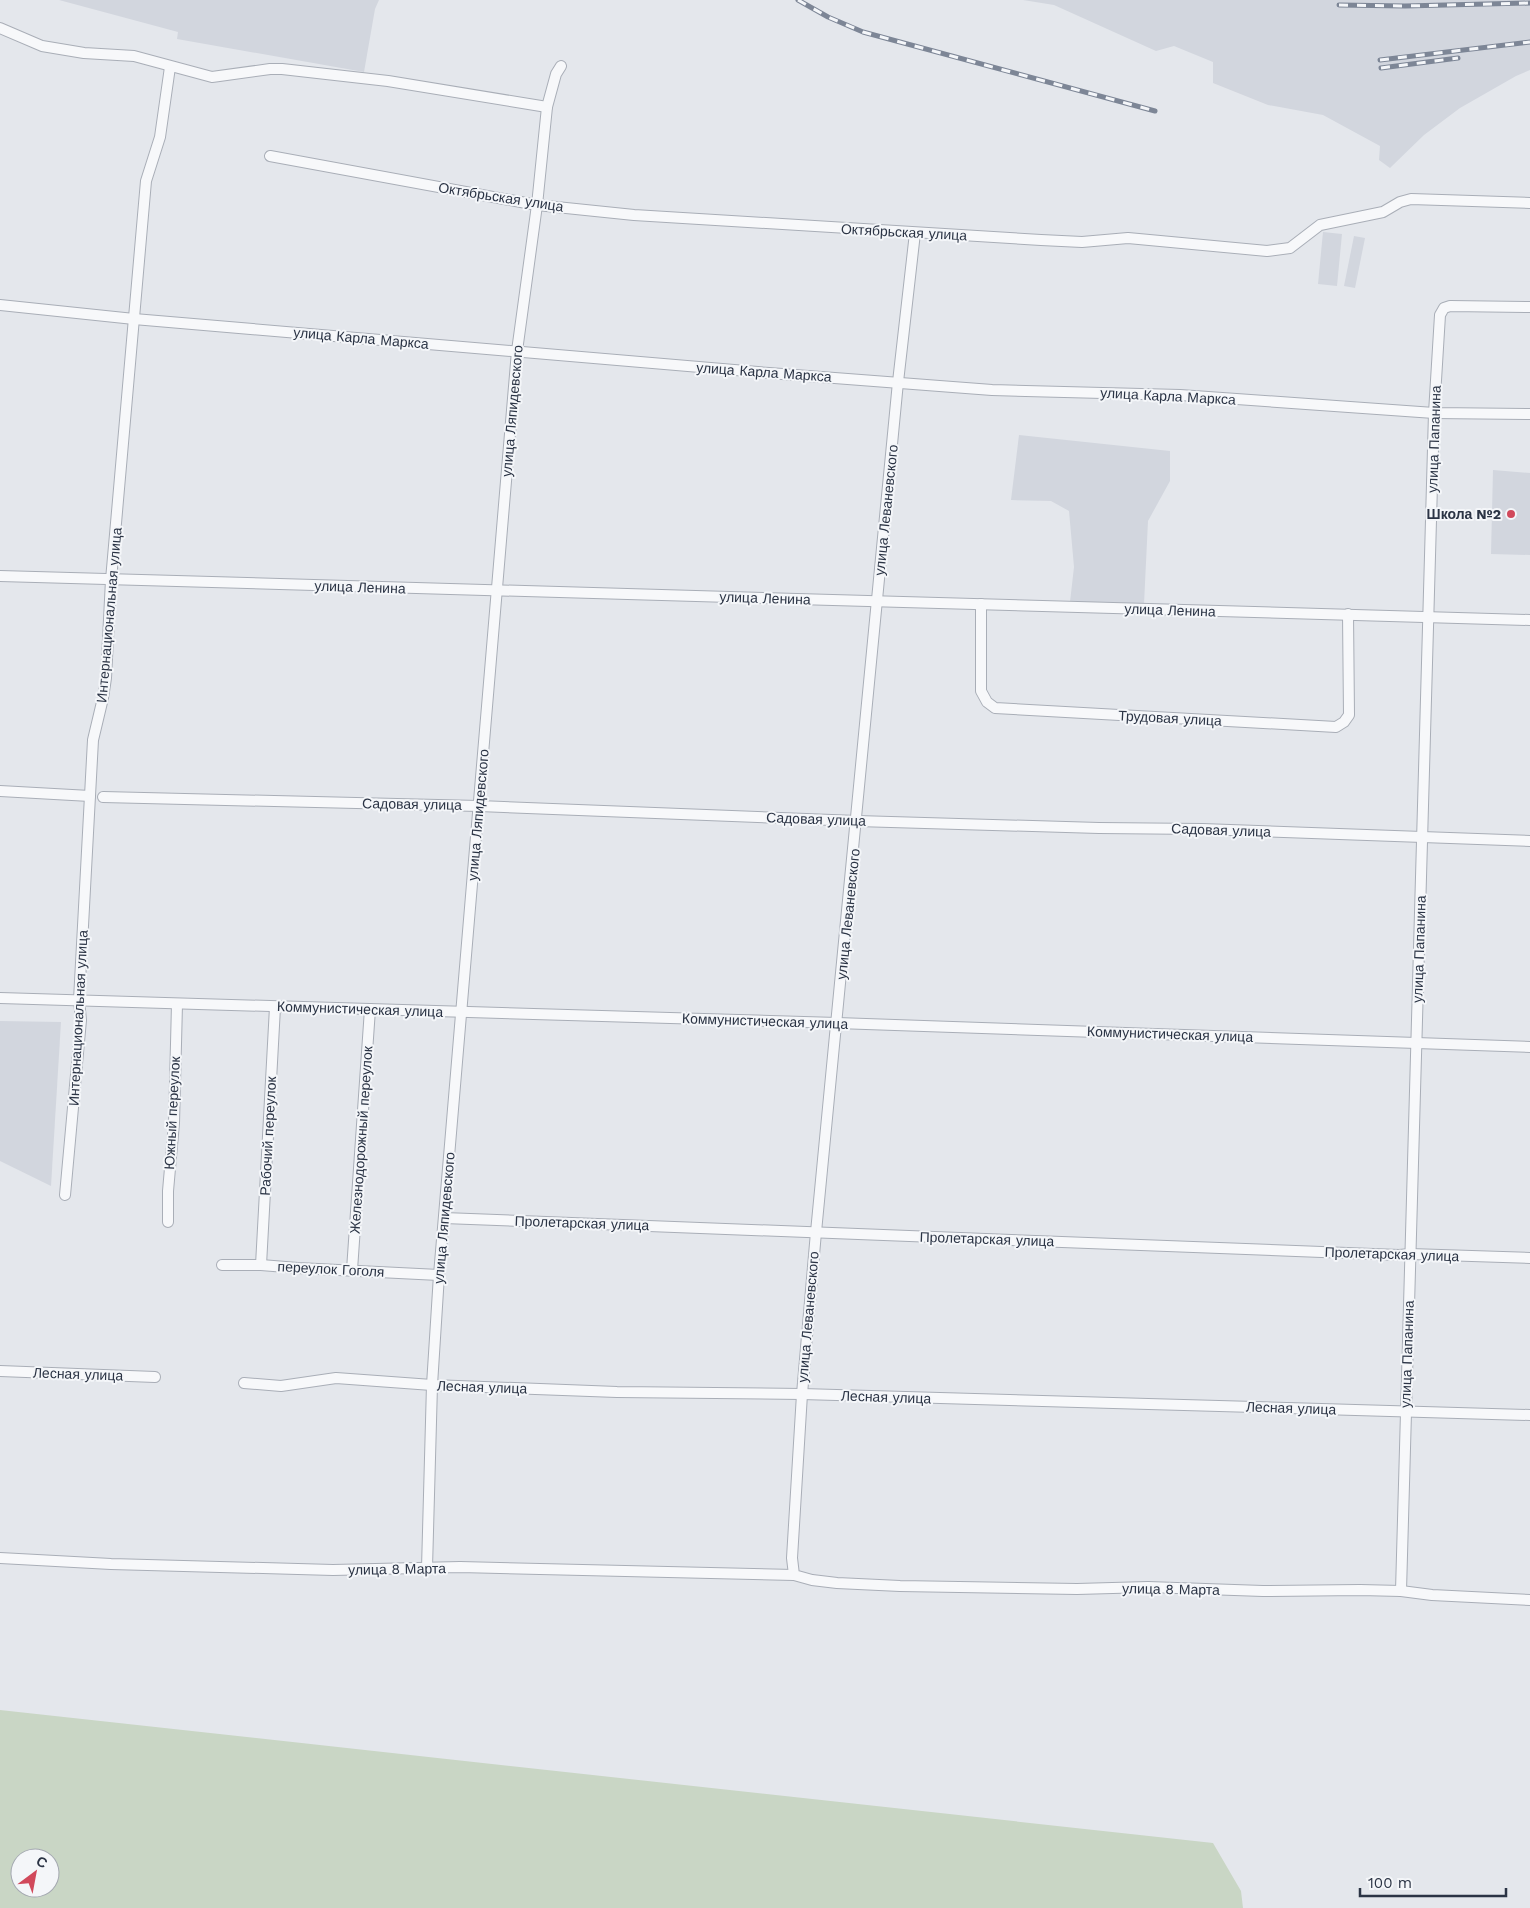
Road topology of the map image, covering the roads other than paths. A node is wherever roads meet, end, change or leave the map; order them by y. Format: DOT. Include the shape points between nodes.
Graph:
graph roads {
  1 [pos="0,28"];
  2 [pos="561,66"];
  3 [pos="170,67"];
  4 [pos="547,107"];
  5 [pos="270,156"];
  6 [pos="1530,202"];
  7 [pos="536,205"];
  8 [pos="915,233"];
  9 [pos="0,305"];
  10 [pos="1530,307"];
  11 [pos="134,319"];
  12 [pos="517,351"];
  13 [pos="898,382"];
  14 [pos="1434,413"];
  15 [pos="1530,414"];
  16 [pos="0,576"];
  17 [pos="111,580"];
  18 [pos="496,590"];
  19 [pos="877,602"];
  20 [pos="981,604"];
  21 [pos="1348,614"];
  22 [pos="1429,616"];
  23 [pos="1530,620"];
  24 [pos="0,791"];
  25 [pos="90,796"];
  26 [pos="103,797"];
  27 [pos="479,806"];
  28 [pos="857,821"];
  29 [pos="1422,838"];
  30 [pos="1530,841"];
  31 [pos="0,998"];
  32 [pos="79,1000"];
  33 [pos="177,1004"];
  34 [pos="275,1006"];
  35 [pos="370,1009"];
  36 [pos="461,1012"];
  37 [pos="837,1023"];
  38 [pos="1416,1043"];
  39 [pos="1530,1047"];
  40 [pos="64,1195"];
  41 [pos="444,1218"];
  42 [pos="168,1222"];
  43 [pos="816,1232"];
  44 [pos="1410,1254"];
  45 [pos="1530,1258"];
  46 [pos="222,1265"];
  47 [pos="261,1265"];
  48 [pos="352,1270"];
  49 [pos="439,1275"];
  50 [pos="0,1371"];
  51 [pos="155,1377"];
  52 [pos="244,1383"];
  53 [pos="432,1385"];
  54 [pos="802,1394"];
  55 [pos="1405,1412"];
  56 [pos="1530,1415"];
  57 [pos="0,1558"];
  58 [pos="427,1568"];
  59 [pos="794,1575"];
  60 [pos="1401,1590"];
  61 [pos="1530,1600"];
  1 -- 3 [label="street" via="42,46 134,56"];
  2 -- 4 [label="street, улица Ляпидевского"];
  3 -- 4 [label="street" via="212,77 282,69 388,80"];
  3 -- 11 [label="street, Интернациональная улица" via="160,137 146,181"];
  4 -- 7 [label="street, улица Ляпидевского"];
  5 -- 7 [label="street, Октябрьская улица"];
  6 -- 8 [label="street, Октябрьская улица" via="1411,199 1383,212 1320,226 1290,248 1267,251 1128,238 1082,242"];
  7 -- 8 [label="street, Октябрьская улица" via="634,215"];
  7 -- 12 [label="street, улица Ляпидевского"];
  8 -- 13 [label="street, улица Леваневского"];
  9 -- 11 [label="street, улица Карла Маркса"];
  10 -- 14 [label="street, улица Папанина" via="1444,308 1440,315"];
  11 -- 12 [label="street, улица Карла Маркса"];
  11 -- 17 [label="street, Интернациональная улица"];
  12 -- 13 [label="street, улица Карла Маркса"];
  12 -- 18 [label="street, улица Ляпидевского"];
  13 -- 14 [label="street, улица Карла Маркса" via="992,390 1189,396"];
  13 -- 19 [label="street, улица Леваневского"];
  14 -- 15 [label="street, улица Карла Маркса"];
  14 -- 22 [label="street, улица Папанина"];
  16 -- 17 [label="street, улица Ленина"];
  17 -- 18 [label="street, улица Ленина"];
  17 -- 25 [label="street, Интернациональная улица" via="106,678 93,740"];
  18 -- 19 [label="street, улица Ленина"];
  18 -- 27 [label="street, улица Ляпидевского"];
  19 -- 20 [label="street, улица Ленина"];
  19 -- 28 [label="street, улица Леваневского"];
  20 -- 21 [label="street, улица Ленина"];
  20 -- 21 [label="street, Трудовая улица" via="981,691 995,708 1336,727 1349,715"];
  21 -- 22 [label="street, улица Ленина"];
  22 -- 23 [label="street, улица Ленина"];
  22 -- 29 [label="street, улица Папанина"];
  24 -- 25 [label="street"];
  25 -- 32 [label="street, Интернациональная улица"];
  26 -- 27 [label="street, Садовая улица"];
  27 -- 28 [label="street, Садовая улица"];
  27 -- 36 [label="street, улица Ляпидевского"];
  28 -- 29 [label="street, Садовая улица" via="1202,828"];
  28 -- 37 [label="street, улица Леваневского"];
  29 -- 30 [label="street, Садовая улица"];
  29 -- 38 [label="street, улица Папанина"];
  31 -- 32 [label="street, Коммунистическая улица"];
  32 -- 33 [label="street, Коммунистическая улица"];
  32 -- 40 [label="street, Интернациональная улица" via="81,1020"];
  33 -- 34 [label="street, Коммунистическая улица"];
  33 -- 42 [label="street, Южный переулок"];
  34 -- 35 [label="street, Коммунистическая улица"];
  34 -- 47 [label="street, Рабочий переулок"];
  35 -- 36 [label="street, Коммунистическая улица"];
  35 -- 48 [label="street, Железнодорожный переулок"];
  36 -- 37 [label="street, Коммунистическая улица"];
  36 -- 41 [label="street, улица Ляпидевского"];
  37 -- 38 [label="street, Коммунистическая улица"];
  37 -- 43 [label="street, улица Леваневского"];
  38 -- 39 [label="street, Коммунистическая улица"];
  38 -- 44 [label="street, улица Папанина"];
  41 -- 43 [label="street, Пролетарская улица"];
  41 -- 49 [label="street, улица Ляпидевского"];
  43 -- 44 [label="street, Пролетарская улица"];
  43 -- 54 [label="street, улица Леваневского"];
  44 -- 45 [label="street, Пролетарская улица"];
  44 -- 55 [label="street, улица Папанина"];
  46 -- 47 [label="street, переулок Гоголя"];
  47 -- 48 [label="street, переулок Гоголя"];
  48 -- 49 [label="street, переулок Гоголя"];
  49 -- 53 [label="street, улица Ляпидевского"];
  50 -- 51 [label="street, Лесная улица"];
  52 -- 53 [label="street, Лесная улица" via="280,1386 336,1378"];
  53 -- 54 [label="street, Лесная улица"];
  53 -- 58 [label="street, улица Ляпидевского"];
  54 -- 55 [label="street, Лесная улица"];
  54 -- 59 [label="street, улица Леваневского" via="792,1558"];
  55 -- 56 [label="street, Лесная улица"];
  55 -- 60 [label="street, улица Папанина"];
  57 -- 58 [label="street, улица 8 Марта" via="333,1570"];
  58 -- 59 [label="street, улица 8 Марта"];
  59 -- 60 [label="street, улица 8 Марта" via="812,1580 900,1586"];
  60 -- 61 [label="street, улица 8 Марта" via="1432,1595"];
}
